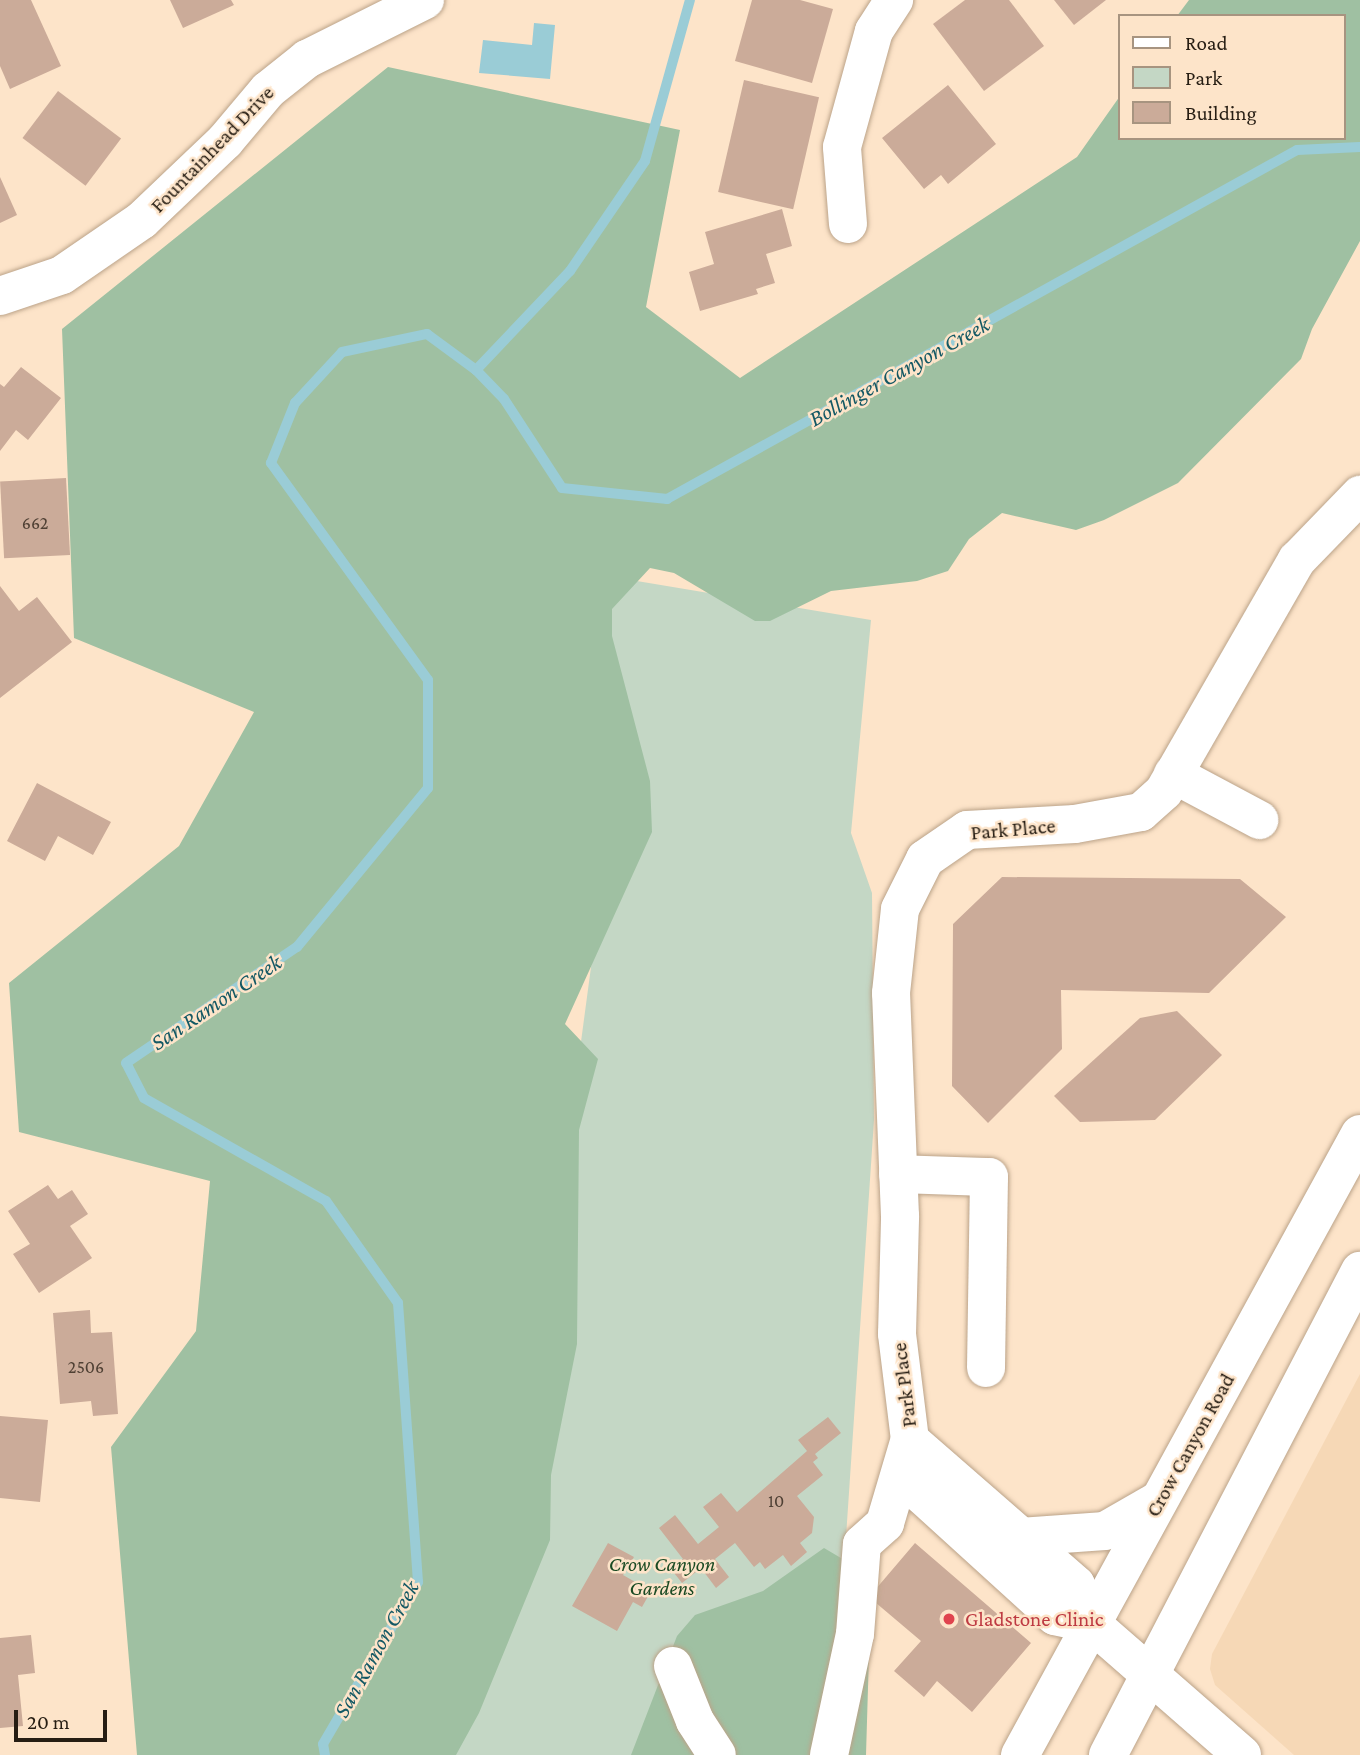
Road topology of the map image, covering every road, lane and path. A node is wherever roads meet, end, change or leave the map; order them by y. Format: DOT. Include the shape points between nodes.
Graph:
graph roads {
  1 [pos="425,0"];
  2 [pos="894,0"];
  3 [pos="848,224"];
  4 [pos="0,296"];
  5 [pos="1360,495"];
  6 [pos="1173,774"];
  7 [pos="1259,820"];
  8 [pos="1360,1135"];
  9 [pos="898,1174"];
  10 [pos="1360,1271"];
  11 [pos="986,1368"];
  12 [pos="910,1440"];
  13 [pos="1161,1499"];
  14 [pos="1020,1537"];
  15 [pos="1092,1624"];
  16 [pos="673,1666"];
  17 [pos="1149,1675"];
  18 [pos="717,1755"];
  19 [pos="829,1755"];
  20 [pos="1020,1755"];
  21 [pos="1108,1755"];
  22 [pos="1242,1755"];
  1 -- 4 [label="street, Fountainhead Drive" via="307,59 268,90 216,151 142,220 62,275"];
  2 -- 3 [label="street" via="874,31 842,147"];
  5 -- 6 [label="street, Park Place" via="1297,560"];
  6 -- 7 [label="street"];
  6 -- 9 [label="street, Park Place" via="1164,791 1141,812 1076,824 967,830 925,859 900,909 891,993"];
  8 -- 13 [label="street, Crow Canyon Road"];
  9 -- 11 [label="street" via="989,1177"];
  9 -- 12 [label="street, Park Place" via="897,1334"];
  10 -- 17 [label="street"];
  12 -- 14 [label="street, Park Place"];
  12 -- 15 [label="street, Park Place" via="922,1495 1055,1616"];
  12 -- 19 [label="street" via="885,1523 862,1545 855,1634"];
  13 -- 14 [label="street" via="1105,1531"];
  13 -- 15 [label="street, Crow Canyon Road"];
  14 -- 15 [label="street, Park Place" via="1076,1585"];
  15 -- 17 [label="street"];
  15 -- 20 [label="street, Crow Canyon Road"];
  16 -- 18 [label="street" via="695,1721"];
  17 -- 21 [label="street"];
  17 -- 22 [label="street"];
}
